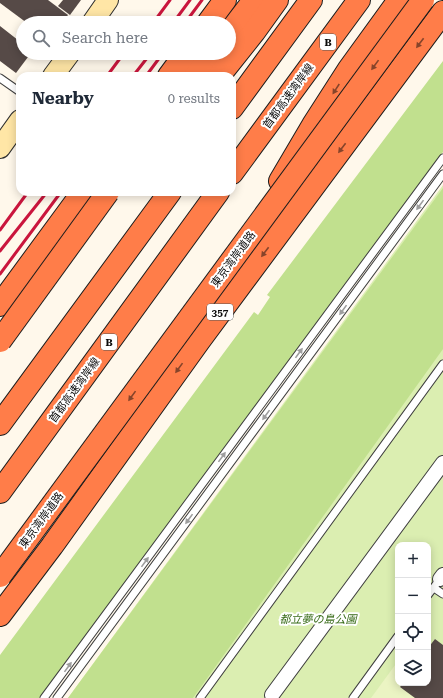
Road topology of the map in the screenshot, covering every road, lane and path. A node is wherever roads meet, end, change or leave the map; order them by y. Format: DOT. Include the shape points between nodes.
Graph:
graph roads {
  1 [pos="108,0"];
  2 [pos="225,0"];
  3 [pos="254,0"];
  4 [pos="277,0"];
  5 [pos="311,0"];
  6 [pos="358,0"];
  7 [pos="399,0"];
  8 [pos="423,0"];
  9 [pos="443,12"];
  10 [pos="97,16"];
  11 [pos="213,16"];
  12 [pos="236,24"];
  13 [pos="236,54"];
  14 [pos="65,60"];
  15 [pos="181,60"];
  16 [pos="208,60"];
  17 [pos="231,60"];
  18 [pos="56,72"];
  19 [pos="172,72"];
  20 [pos="198,72"];
  21 [pos="222,72"];
  22 [pos="0,78"];
  23 [pos="16,89"];
  24 [pos="236,102"];
  25 [pos="16,126"];
  26 [pos="0,148"];
  27 [pos="443,158"];
  28 [pos="236,168"];
  29 [pos="443,174"];
  30 [pos="80,196"];
  31 [pos="105,196"];
  32 [pos="115,196"];
  33 [pos="167,196"];
  34 [pos="215,196"];
  35 [pos="0,305"];
  36 [pos="0,322"];
  37 [pos="0,341"];
  38 [pos="199,341"];
  39 [pos="443,364"];
  40 [pos="0,424"];
  41 [pos="443,463"];
  42 [pos="0,492"];
  43 [pos="52,546"];
  44 [pos="0,576"];
  45 [pos="439,580"];
  46 [pos="0,583"];
  47 [pos="431,591"];
  48 [pos="443,594"];
  49 [pos="0,615"];
  50 [pos="395,640"];
  51 [pos="272,695"];
  52 [pos="44,698"];
  53 [pos="57,698"];
  54 [pos="200,698"];
  55 [pos="353,698"];
  1 -- 10 [label="street"];
  2 -- 11 [label="highway"];
  3 -- 12 [label="highway"];
  4 -- 13 [label="highway"];
  5 -- 24 [label="highway"];
  6 -- 28 [label="highway, 首都高速湾岸線 / B"];
  7 -- 38 [label="highway, one-way" via="349,69 313,125 234,262 205,320"];
  8 -- 44 [label="highway, 東京湾岸道路 / 357, one-way, bridge"];
  9 -- 38 [label="highway, 357, one-way"];
  14 -- 18 [label="street"];
  15 -- 19 [label="highway"];
  16 -- 20 [label="highway"];
  17 -- 21 [label="highway"];
  22 -- 23 [label="lane"];
  25 -- 26 [label="street"];
  52 -- 27 [label="lane, one-way"];
  29 -- 53 [label="lane, one-way"];
  30 -- 35 [label="highway"];
  31 -- 37 [label="highway, bridge"];
  32 -- 36 [label="highway"];
  33 -- 40 [label="highway"];
  34 -- 42 [label="highway, 首都高速湾岸線 / B"];
  38 -- 43 [label="highway, 357, one-way"];
  39 -- 54 [label="lane"];
  41 -- 51 [label="street"];
  43 -- 46 [label="highway" via="26,561"];
  43 -- 49 [label="highway, 357"];
  45 -- 47 [label="lane"];
  45 -- 48 [label="lane"];
  50 -- 55 [label="lane"];
}
